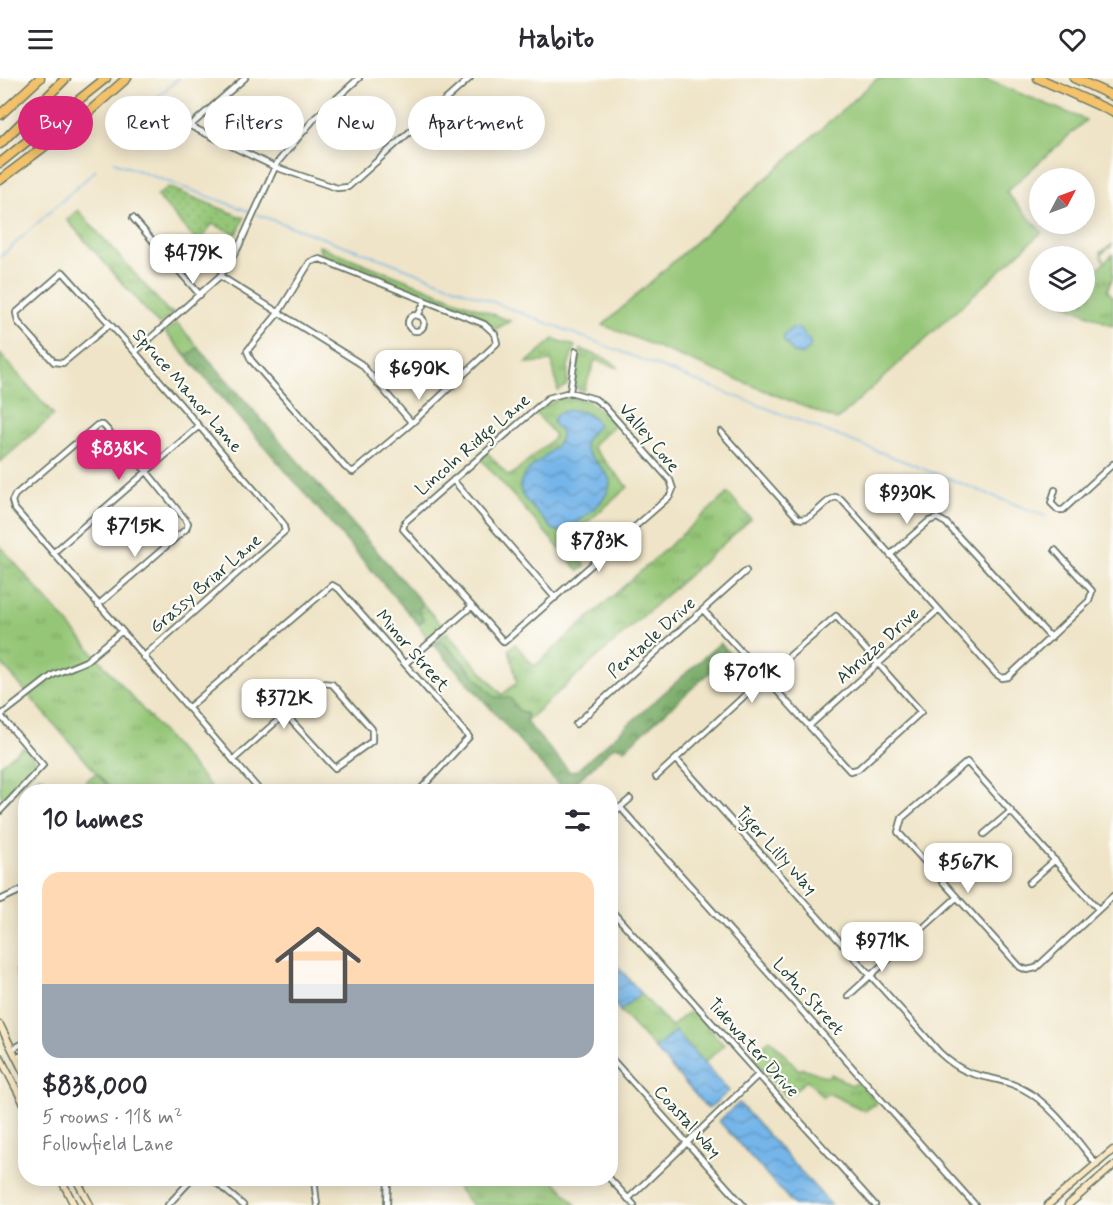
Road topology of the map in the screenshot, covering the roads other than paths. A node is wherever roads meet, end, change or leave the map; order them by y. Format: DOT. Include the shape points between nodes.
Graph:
graph roads {
  1 [pos="40,78"];
  2 [pos="66,78"];
  3 [pos="105,78"];
  4 [pos="127,78"];
  5 [pos="245,78"];
  6 [pos="359,78"];
  7 [pos="470,78"];
  8 [pos="1029,78"];
  9 [pos="1038,78"];
  10 [pos="1074,78"];
  11 [pos="1113,96"];
  12 [pos="1086,100"];
  13 [pos="1113,112"];
  14 [pos="0,115"];
  15 [pos="0,144"];
  16 [pos="0,163"];
  17 [pos="275,167"];
  18 [pos="0,180"];
  19 [pos="133,218"];
  20 [pos="220,276"];
  21 [pos="200,295"];
  22 [pos="425,302"];
  23 [pos="279,312"];
  24 [pos="418,316"];
  25 [pos="110,324"];
  26 [pos="576,351"];
  27 [pos="135,352"];
  28 [pos="570,392"];
  29 [pos="412,423"];
  30 [pos="200,426"];
  31 [pos="721,432"];
  32 [pos="1111,466"];
  33 [pos="147,472"];
  34 [pos="1113,473"];
  35 [pos="453,480"];
  36 [pos="1054,490"];
  37 [pos="285,531"];
  38 [pos="1056,550"];
  39 [pos="53,554"];
  40 [pos="890,555"];
  41 [pos="746,571"];
  42 [pos="555,598"];
  43 [pos="98,605"];
  44 [pos="472,606"];
  45 [pos="704,610"];
  46 [pos="939,610"];
  47 [pos="122,631"];
  48 [pos="1051,638"];
  49 [pos="143,657"];
  50 [pos="406,663"];
  51 [pos="879,663"];
  52 [pos="765,677"];
  53 [pos="188,708"];
  54 [pos="285,714"];
  55 [pos="0,715"];
  56 [pos="576,724"];
  57 [pos="809,726"];
  58 [pos="676,759"];
  59 [pos="233,760"];
  60 [pos="656,777"];
  61 [pos="26,784"];
  62 [pos="254,784"];
  63 [pos="425,784"];
  64 [pos="18,792"];
  65 [pos="630,799"];
  66 [pos="620,807"];
  67 [pos="1011,811"];
  68 [pos="0,812"];
  69 [pos="984,834"];
  70 [pos="1054,860"];
  71 [pos="1029,883"];
  72 [pos="18,892"];
  73 [pos="1113,896"];
  74 [pos="956,898"];
  75 [pos="0,900"];
  76 [pos="1098,909"];
  77 [pos="618,918"];
  78 [pos="870,976"];
  79 [pos="848,996"];
  80 [pos="0,1025"];
  81 [pos="18,1046"];
  82 [pos="12,1049"];
  83 [pos="0,1056"];
  84 [pos="16,1058"];
  85 [pos="18,1062"];
  86 [pos="2,1064"];
  87 [pos="618,1066"];
  88 [pos="758,1075"];
  89 [pos="18,1093"];
  90 [pos="687,1142"];
  91 [pos="1113,1150"];
  92 [pos="1097,1165"];
  93 [pos="1113,1166"];
  94 [pos="64,1186"];
  95 [pos="80,1186"];
  96 [pos="186,1186"];
  97 [pos="220,1186"];
  98 [pos="315,1186"];
  99 [pos="388,1186"];
  100 [pos="616,1186"];
  101 [pos="628,1199"];
  102 [pos="74,1205"];
  103 [pos="90,1205"];
  104 [pos="168,1205"];
  105 [pos="243,1205"];
  106 [pos="317,1205"];
  107 [pos="387,1205"];
  108 [pos="634,1205"];
  109 [pos="743,1205"];
  110 [pos="875,1205"];
  111 [pos="975,1205"];
  112 [pos="1048,1205"];
  113 [pos="1068,1205"];
  1 -- 14 [label="highway"];
  2 -- 15 [label="highway"];
  3 -- 16 [label="highway"];
  4 -- 18 [label="highway" via="82,118"];
  5 -- 17 [label="street" via="190,126"];
  6 -- 17 [label="street" via="315,118"];
  7 -- 17 [label="street" via="348,187 337,188"];
  8 -- 12 [label="highway"];
  9 -- 12 [label="highway"];
  10 -- 11 [label="highway"];
  12 -- 13 [label="highway"];
  17 -- 20 [label="street" via="238,248"];
  19 -- 21 [label="street"];
  20 -- 21 [label="street"];
  20 -- 23 [label="street"];
  21 -- 27 [label="street"];
  22 -- 23 [label="street" via="320,258 310,262"];
  22 -- 24 [label="street"];
  22 -- 29 [label="street" via="484,324 495,334 497,343"];
  23 -- 29 [label="street" via="360,364"];
  23 -- 29 [label="street" via="247,351 345,467 353,472"];
  25 -- 25 [label="street, Spruce Manor Lane" via="63,272 16,313 18,322 54,362 63,363"];
  25 -- 27 [label="street, Spruce Manor Lane"];
  26 -- 28 [label="street"];
  27 -- 30 [label="street, Spruce Manor Lane"];
  28 -- 35 [label="street, Lincoln Ridge Lane" via="548,398"];
  28 -- 42 [label="street, Valley Cove" via="595,399 604,406 670,480 673,489 670,496"];
  30 -- 33 [label="street"];
  30 -- 37 [label="street, Spruce Manor Lane" via="284,523"];
  31 -- 40 [label="street" via="798,518 808,518 835,496"];
  32 -- 34 [label="street"];
  32 -- 36 [label="street" via="1067,507 1058,510 1051,503"];
  33 -- 39 [label="street"];
  33 -- 39 [label="street" via="103,424 97,425 15,495 14,508"];
  33 -- 43 [label="street" via="188,523 186,529"];
  35 -- 42 [label="street"];
  35 -- 44 [label="street, Lincoln Ridge Lane" via="405,522 403,529"];
  37 -- 49 [label="street, Grassy Briar Lane"];
  38 -- 48 [label="street" via="1092,591 1089,601"];
  39 -- 43 [label="street"];
  40 -- 46 [label="street"];
  40 -- 48 [label="street" via="937,518 946,523"];
  41 -- 45 [label="street, Pentacle Drive"];
  42 -- 44 [label="street" via="504,642"];
  43 -- 47 [label="street"];
  44 -- 50 [label="street"];
  45 -- 52 [label="street"];
  45 -- 56 [label="street, Pentacle Drive"];
  46 -- 48 [label="street" via="1002,678 1008,677"];
  46 -- 51 [label="street, Abruzzo Drive"];
  47 -- 49 [label="street"];
  47 -- 55 [label="street" via="86,661 53,675"];
  49 -- 53 [label="street"];
  50 -- 53 [label="street, Minor Street" via="332,585"];
  50 -- 63 [label="street, Minor Street" via="469,737"];
  51 -- 52 [label="street" via="836,616"];
  51 -- 57 [label="street, Abruzzo Drive"];
  51 -- 57 [label="street" via="921,712 853,772"];
  52 -- 57 [label="street"];
  52 -- 58 [label="street"];
  53 -- 59 [label="street"];
  54 -- 54 [label="street" via="320,683 332,684 374,735 372,741 335,768"];
  54 -- 59 [label="street"];
  55 -- 61 [label="street" via="43,765"];
  58 -- 60 [label="street"];
  58 -- 78 [label="street, Tiger Lilly Way"];
  59 -- 62 [label="street"];
  64 -- 68 [label="street"];
  65 -- 66 [label="street"];
  66 -- 111 [label="street, Lotus Street"];
  67 -- 69 [label="street"];
  67 -- 70 [label="street"];
  67 -- 74 [label="street" via="967,762 902,818 898,832"];
  70 -- 71 [label="street"];
  70 -- 76 [label="street"];
  72 -- 75 [label="street"];
  73 -- 76 [label="street"];
  74 -- 76 [label="street" via="1027,970 1036,968"];
  74 -- 78 [label="street"];
  77 -- 88 [label="street, Tidewater Drive"];
  78 -- 79 [label="street"];
  78 -- 92 [label="street, Tiger Lilly Way" via="948,1061 976,1077 1016,1085 1031,1093"];
  80 -- 82 [label="main road"];
  81 -- 82 [label="street"];
  82 -- 83 [label="main road"];
  82 -- 84 [label="main road"];
  83 -- 86 [label="main road"];
  84 -- 85 [label="main road"];
  84 -- 86 [label="main road"];
  86 -- 89 [label="main road"];
  87 -- 90 [label="street, Coastal Way"];
  88 -- 90 [label="street"];
  88 -- 110 [label="street, Tidewater Drive"];
  90 -- 101 [label="street"];
  90 -- 109 [label="street, Coastal Way"];
  91 -- 92 [label="main road"];
  92 -- 112 [label="main road"];
  93 -- 113 [label="main road"];
  94 -- 102 [label="main road"];
  95 -- 103 [label="main road"];
  96 -- 104 [label="street"];
  97 -- 105 [label="street"];
  98 -- 106 [label="street"];
  99 -- 107 [label="street"];
  100 -- 101 [label="street"];
  101 -- 108 [label="street"];
}
